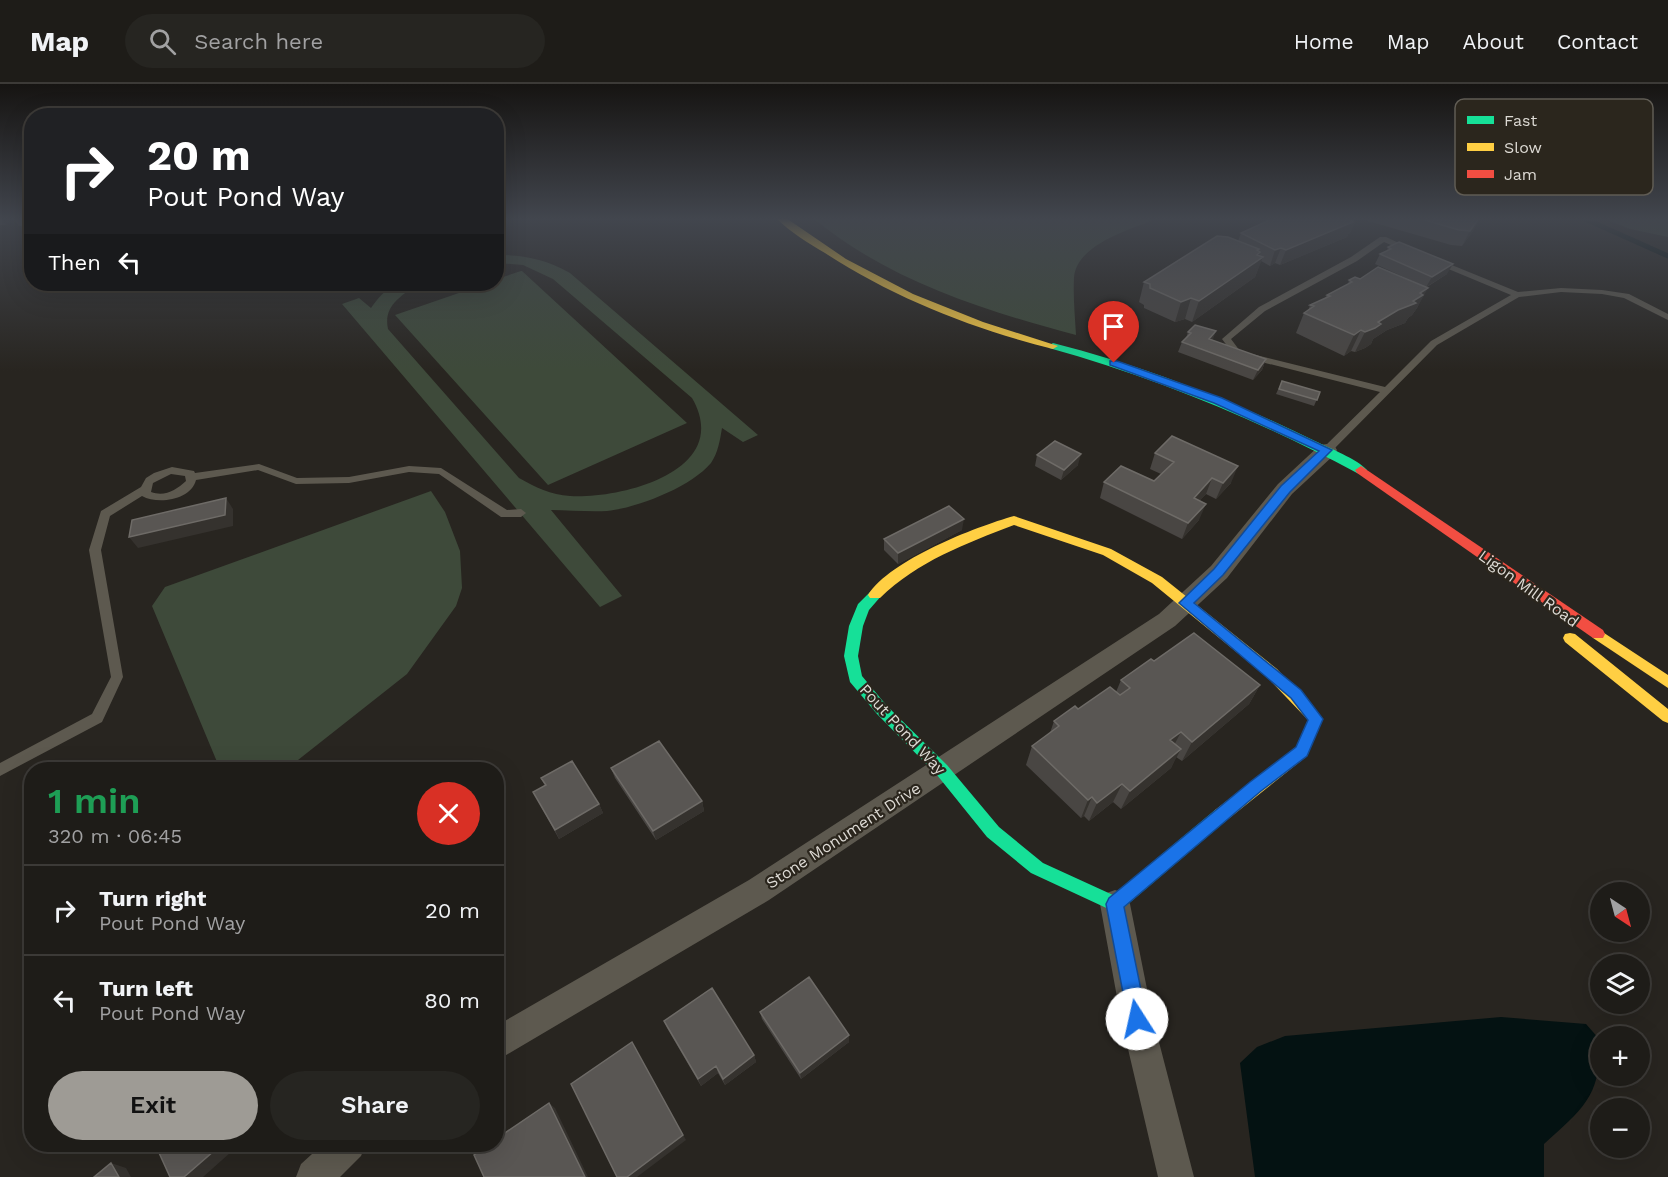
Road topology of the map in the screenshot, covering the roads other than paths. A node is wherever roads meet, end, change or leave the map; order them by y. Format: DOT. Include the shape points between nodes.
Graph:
graph roads {
  1 [pos="857,269"];
  2 [pos="1336,269"];
  3 [pos="1455,269"];
  4 [pos="1517,295"];
  5 [pos="1668,317"];
  6 [pos="1385,390"];
  7 [pos="1327,450"];
  8 [pos="192,477"];
  9 [pos="1377,479"];
  10 [pos="144,490"];
  11 [pos="521,513"];
  12 [pos="1457,554"];
  13 [pos="1185,603"];
  14 [pos="1560,630"];
  15 [pos="1668,682"];
  16 [pos="1668,717"];
  17 [pos="0,770"];
  18 [pos="942,770"];
  19 [pos="1115,904"];
  20 [pos="504,1040"];
  21 [pos="341,1152"];
  22 [pos="314,1177"];
  23 [pos="1176,1177"];
  1 -- 7 [label="main road, Ligon Mill Road" via="951,315 1134,369 1263,419"];
  2 -- 6 [label="lane" via="1262,309 1226,339 1237,353"];
  3 -- 4 [label="lane"];
  4 -- 5 [label="lane" via="1561,290 1602,292 1626,296"];
  4 -- 6 [label="lane" via="1434,343"];
  6 -- 7 [label="lane"];
  7 -- 9 [label="main road, Ligon Mill Road"];
  7 -- 13 [label="street, Stone Monument Drive" via="1286,489 1219,572"];
  8 -- 10 [label="lane" via="186,471 164,472 150,480"];
  8 -- 10 [label="lane" via="187,487 172,495 150,497"];
  8 -- 11 [label="lane" via="259,467 296,481 349,480 409,469 441,471 505,514"];
  9 -- 12 [label="main road, Ligon Mill Road"];
  9 -- 15 [label="main road, Ligon Mill Road"];
  10 -- 17 [label="lane" via="105,514 95,550 117,677 97,718"];
  13 -- 18 [label="street, Stone Monument Drive" via="1167,620"];
  13 -- 18 [label="main road, Pout Pond Way" via="1156,579 1103,552 1014,520 913,565 881,588 863,608 851,656 855,678"];
  13 -- 19 [label="main road, Pout Pond Way" via="1296,694 1316,719 1302,751"];
  14 -- 16 [label="main road, Ligon Mill Road"];
  18 -- 19 [label="main road, Pout Pond Way" via="993,832 1036,868"];
  18 -- 20 [label="street, Stone Monument Drive" via="759,890"];
  19 -- 23 [label="street" via="1137,1019"];
  21 -- 22 [label="street"];
}
